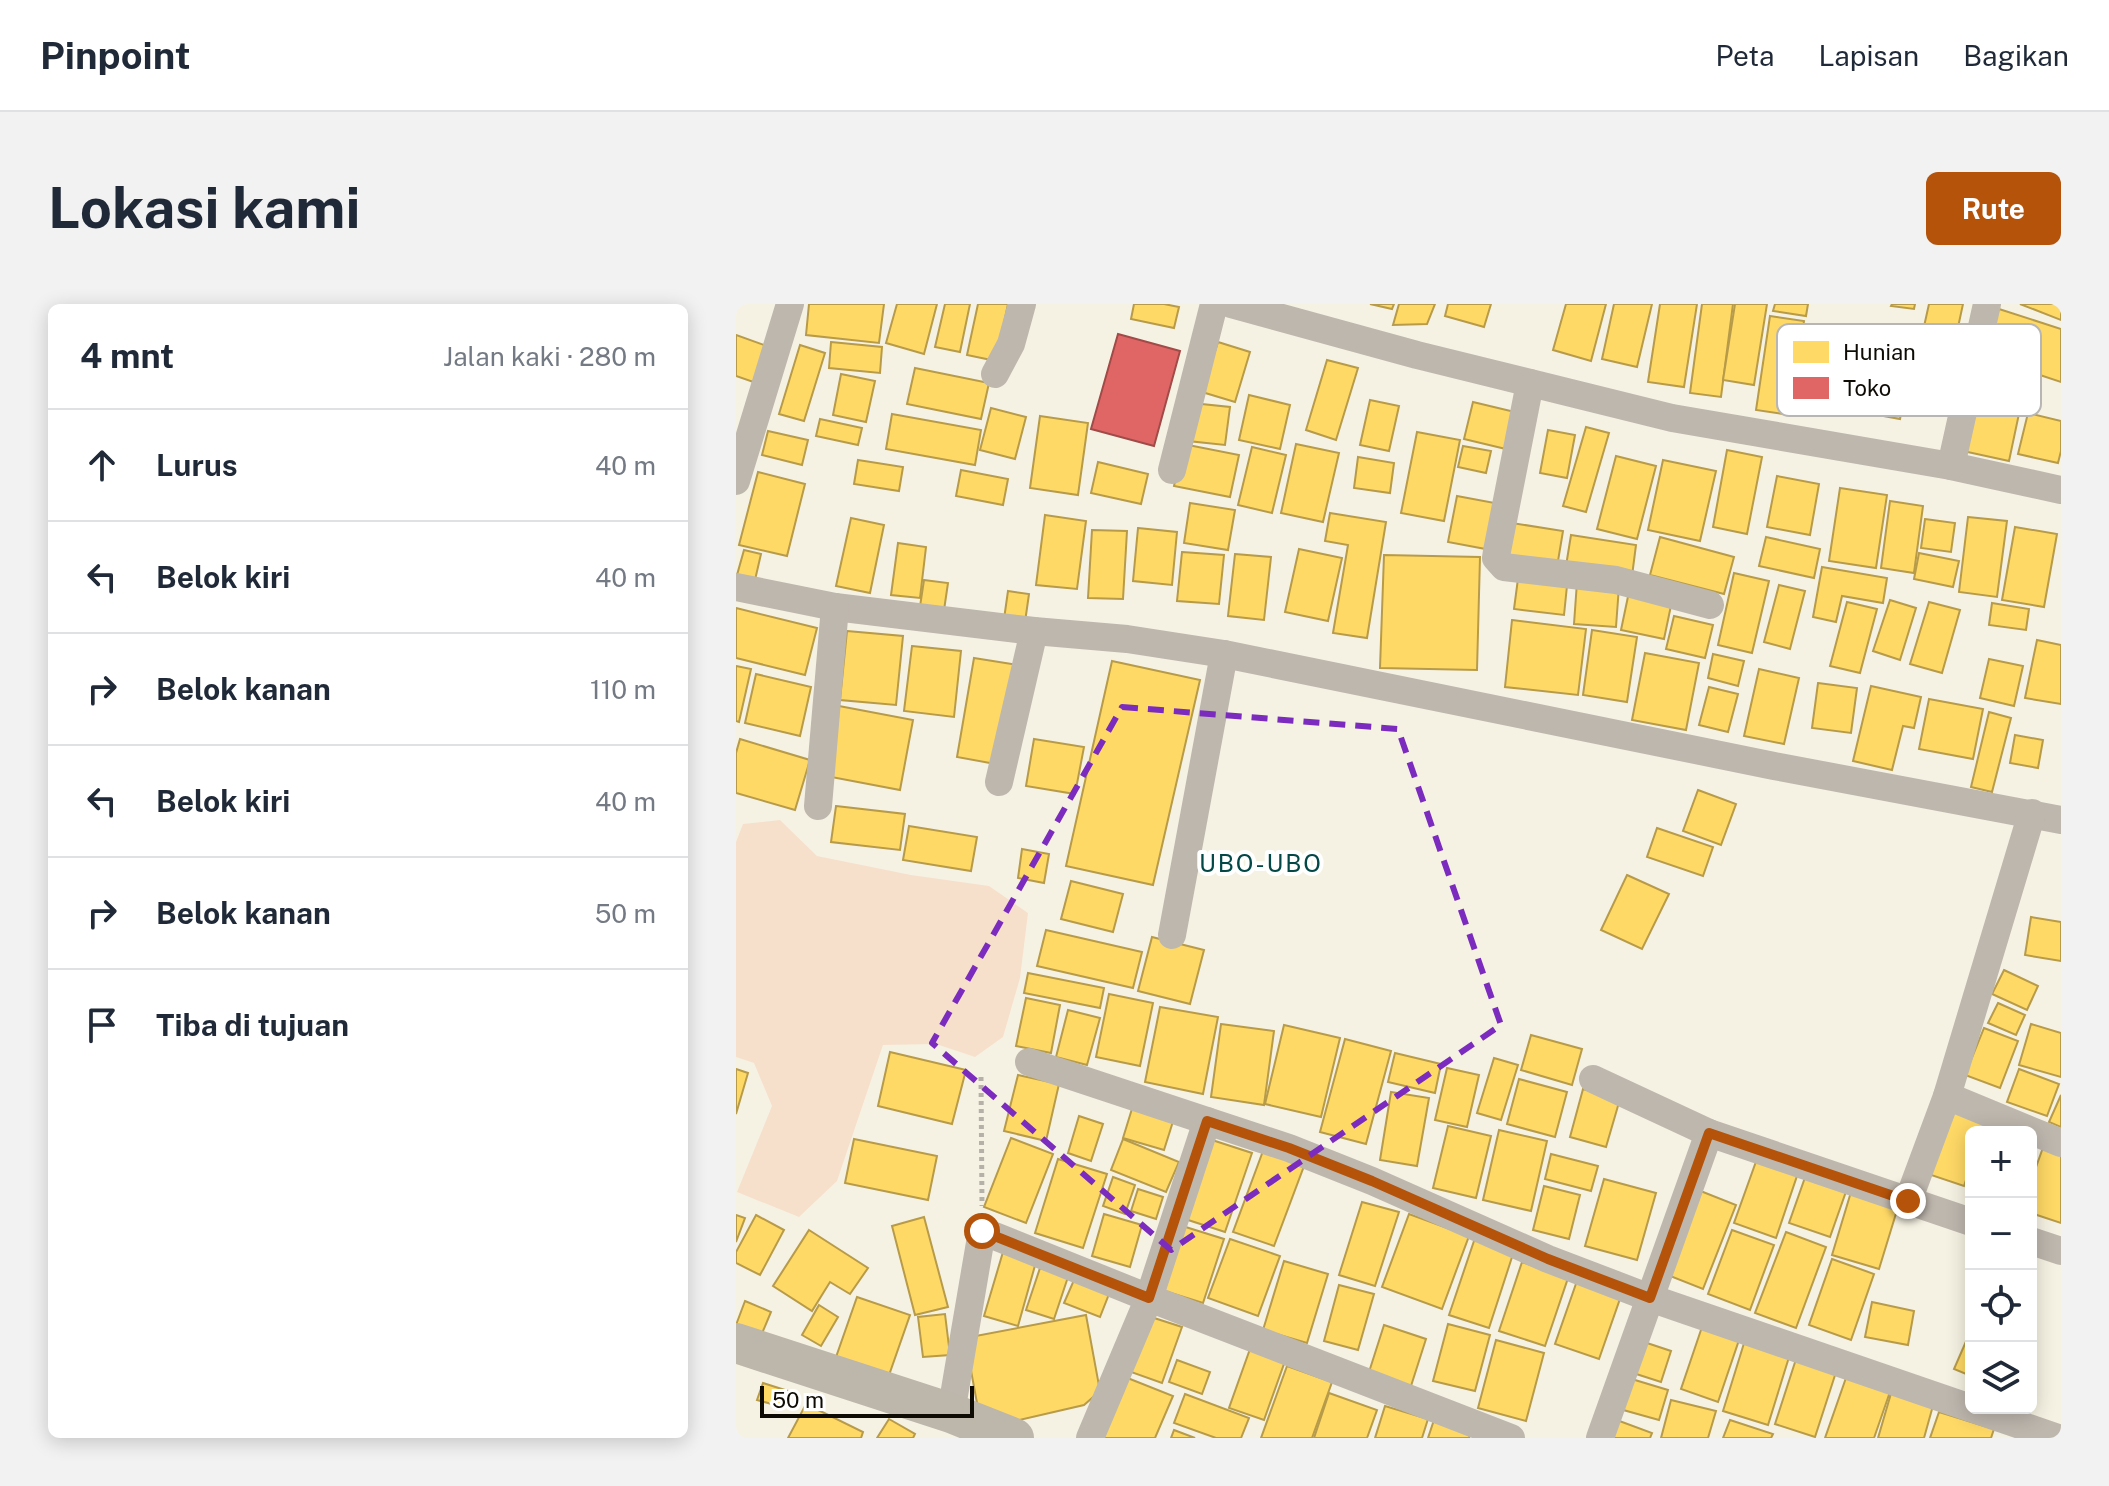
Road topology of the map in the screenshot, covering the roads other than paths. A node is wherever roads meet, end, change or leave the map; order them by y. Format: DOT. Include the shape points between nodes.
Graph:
graph roads {
  1 [pos="790,304"];
  2 [pos="1022,304"];
  3 [pos="1214,304"];
  4 [pos="1231,304"];
  5 [pos="1987,304"];
  6 [pos="1983,324"];
  7 [pos="995,374"];
  8 [pos="1530,383"];
  9 [pos="746,411"];
  10 [pos="1962,416"];
  11 [pos="1951,466"];
  12 [pos="1172,470"];
  13 [pos="736,481"];
  14 [pos="2061,490"];
  15 [pos="736,587"];
  16 [pos="1710,605"];
  17 [pos="835,607"];
  18 [pos="1034,631"];
  19 [pos="1224,654"];
  20 [pos="999,782"];
  21 [pos="818,806"];
  22 [pos="2032,813"];
  23 [pos="2061,820"];
  24 [pos="1172,935"];
  25 [pos="1029,1062"];
  26 [pos="1593,1079"];
  27 [pos="1947,1096"];
  28 [pos="1207,1121"];
  29 [pos="1709,1133"];
  30 [pos="2061,1143"];
  31 [pos="1908,1201"];
  32 [pos="1965,1220"];
  33 [pos="2037,1243"];
  34 [pos="2061,1251"];
  35 [pos="1149,1298"];
  36 [pos="1650,1298"];
  37 [pos="736,1343"];
  38 [pos="951,1413"];
  39 [pos="1014,1438"];
  40 [pos="1090,1438"];
  41 [pos="1511,1438"];
  42 [pos="1600,1438"];
  43 [pos="2058,1438"];
  1 -- 9 [label="street"];
  2 -- 7 [label="street" via="1011,344"];
  3 -- 12 [label="street"];
  4 -- 8 [label="street"];
  5 -- 6 [label="street"];
  8 -- 11 [label="street" via="1672,418"];
  8 -- 16 [label="street" via="1497,551 1500,564 1616,580"];
  9 -- 13 [label="street"];
  10 -- 11 [label="street"];
  11 -- 14 [label="street"];
  15 -- 17 [label="street"];
  17 -- 18 [label="street"];
  17 -- 21 [label="street"];
  18 -- 19 [label="street"];
  18 -- 20 [label="street"];
  19 -- 22 [label="street"];
  19 -- 24 [label="street"];
  22 -- 23 [label="street"];
  22 -- 27 [label="street"];
  25 -- 28 [label="street"];
  26 -- 29 [label="street"];
  27 -- 30 [label="street"];
  27 -- 31 [label="street"];
  28 -- 35 [label="street"];
  28 -- 36 [label="street" via="1372,1181"];
  29 -- 31 [label="street"];
  29 -- 36 [label="street"];
  31 -- 32 [label="street"];
  33 -- 34 [label="street"];
  35 -- 38 [label="street" via="982,1231"];
  35 -- 40 [label="street"];
  35 -- 41 [label="street"];
  36 -- 42 [label="street"];
  36 -- 43 [label="street"];
  37 -- 38 [label="street"];
  38 -- 39 [label="street"];
}
